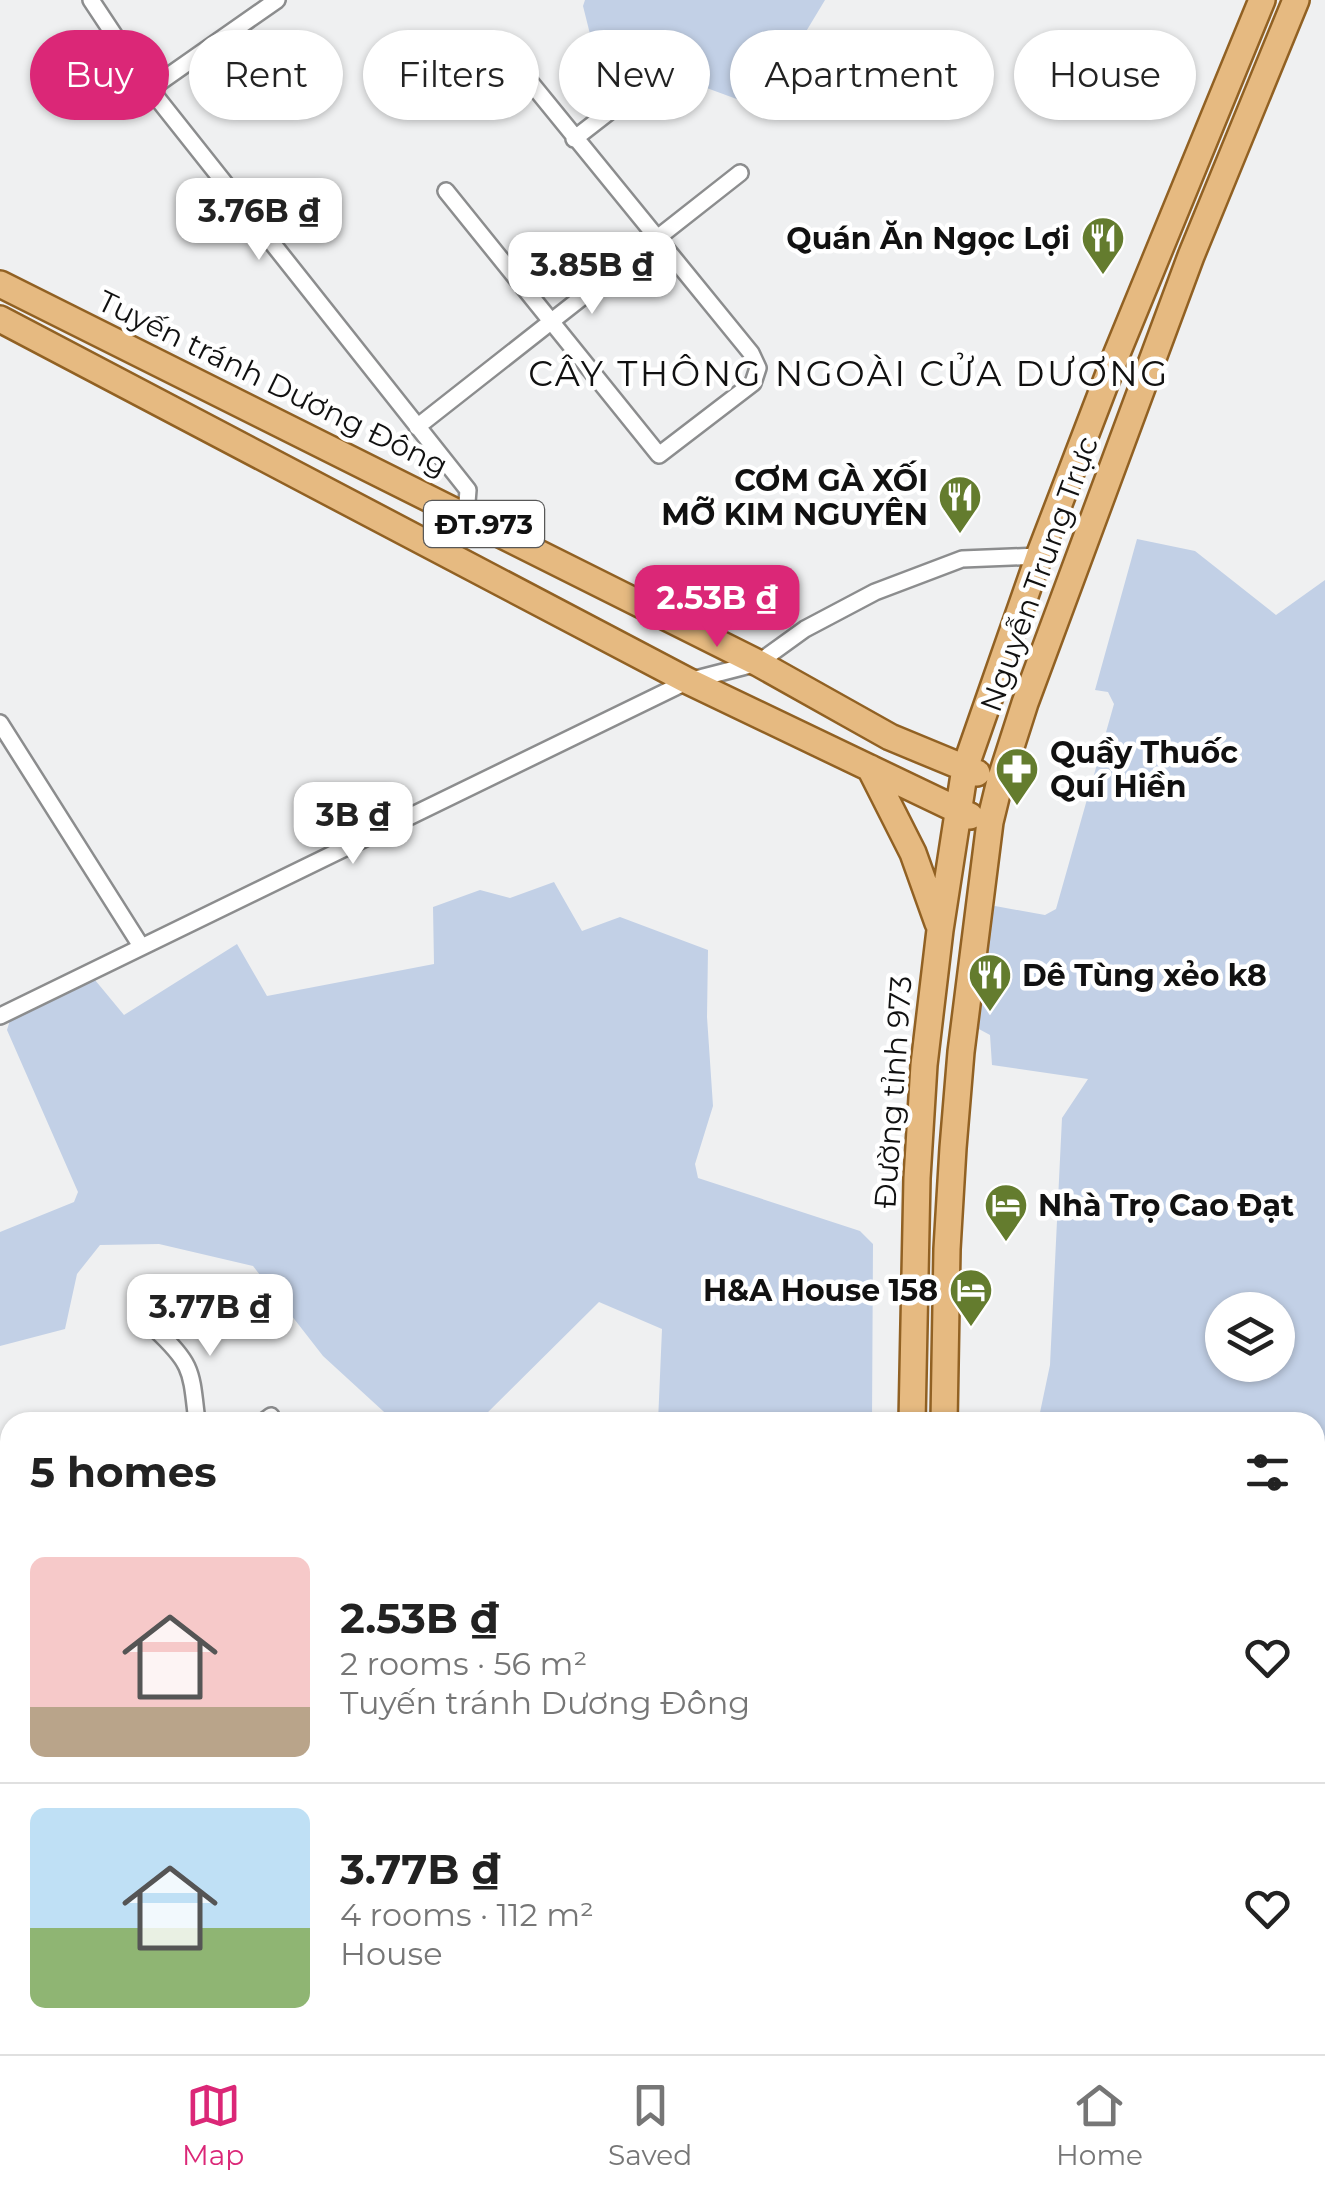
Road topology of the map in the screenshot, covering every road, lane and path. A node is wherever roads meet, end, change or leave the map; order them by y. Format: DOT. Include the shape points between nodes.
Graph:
graph roads {
  1 [pos="91,0"];
  2 [pos="276,0"];
  3 [pos="1262,0"];
  4 [pos="1296,0"];
  5 [pos="111,30"];
  6 [pos="169,76"];
  7 [pos="539,94"];
  8 [pos="169,113"];
  9 [pos="598,120"];
  10 [pos="574,139"];
  11 [pos="740,173"];
  12 [pos="446,192"];
  13 [pos="656,238"];
  14 [pos="0,284"];
  15 [pos="0,319"];
  16 [pos="552,321"];
  17 [pos="417,426"];
  18 [pos="466,515"];
  19 [pos="1039,556"];
  20 [pos="758,663"];
  21 [pos="688,681"];
  22 [pos="0,723"];
  23 [pos="870,768"];
  24 [pos="965,768"];
  25 [pos="1000,782"];
  26 [pos="956,811"];
  27 [pos="990,822"];
  28 [pos="940,930"];
  29 [pos="141,946"];
  30 [pos="0,1016"];
  31 [pos="155,1329"];
  32 [pos="196,1412"];
  33 [pos="912,1412"];
  34 [pos="944,1412"];
  1 -- 5 [label="street"];
  2 -- 6 [label="street"];
  3 -- 19 [label="main road, Nguyễn Trung Trực"];
  4 -- 25 [label="main road, Nguyễn Trung Trực" via="1191,256"];
  7 -- 10 [label="street"];
  8 -- 17 [label="street"];
  9 -- 10 [label="street"];
  10 -- 13 [label="street"];
  11 -- 13 [label="street"];
  12 -- 16 [label="street"];
  13 -- 16 [label="street"];
  13 -- 16 [label="street" via="752,353 758,368 742,393 659,455"];
  14 -- 18 [label="main road, Tuyến tránh Dương Đông / ĐT.973"];
  15 -- 21 [label="main road, ĐT.973"];
  16 -- 17 [label="street"];
  17 -- 18 [label="street" via="468,490"];
  18 -- 20 [label="main road, Tuyến tránh Dương Đông / ĐT.973"];
  19 -- 20 [label="street" via="962,559 924,573 805,629"];
  19 -- 24 [label="main road, Nguyễn Trung Trực"];
  20 -- 21 [label="street"];
  20 -- 24 [label="main road, Tuyến tránh Dương Đông / ĐT.973" via="890,736"];
  21 -- 23 [label="main road, ĐT.973"];
  21 -- 29 [label="street"];
  22 -- 29 [label="street"];
  23 -- 26 [label="main road, ĐT.973"];
  23 -- 28 [label="main road" via="913,854"];
  24 -- 25 [label="main road, Tuyến tránh Dương Đông / ĐT.973"];
  24 -- 26 [label="main road, Đường tỉnh 973"];
  25 -- 27 [label="main road"];
  26 -- 27 [label="main road, ĐT.973"];
  26 -- 28 [label="main road, Đường tỉnh 973"];
  27 -- 34 [label="main road" via="953,1148"];
  28 -- 33 [label="main road, Đường tỉnh 973" via="917,1178"];
  29 -- 30 [label="street"];
  31 -- 32 [label="street" via="191,1370"];
}
